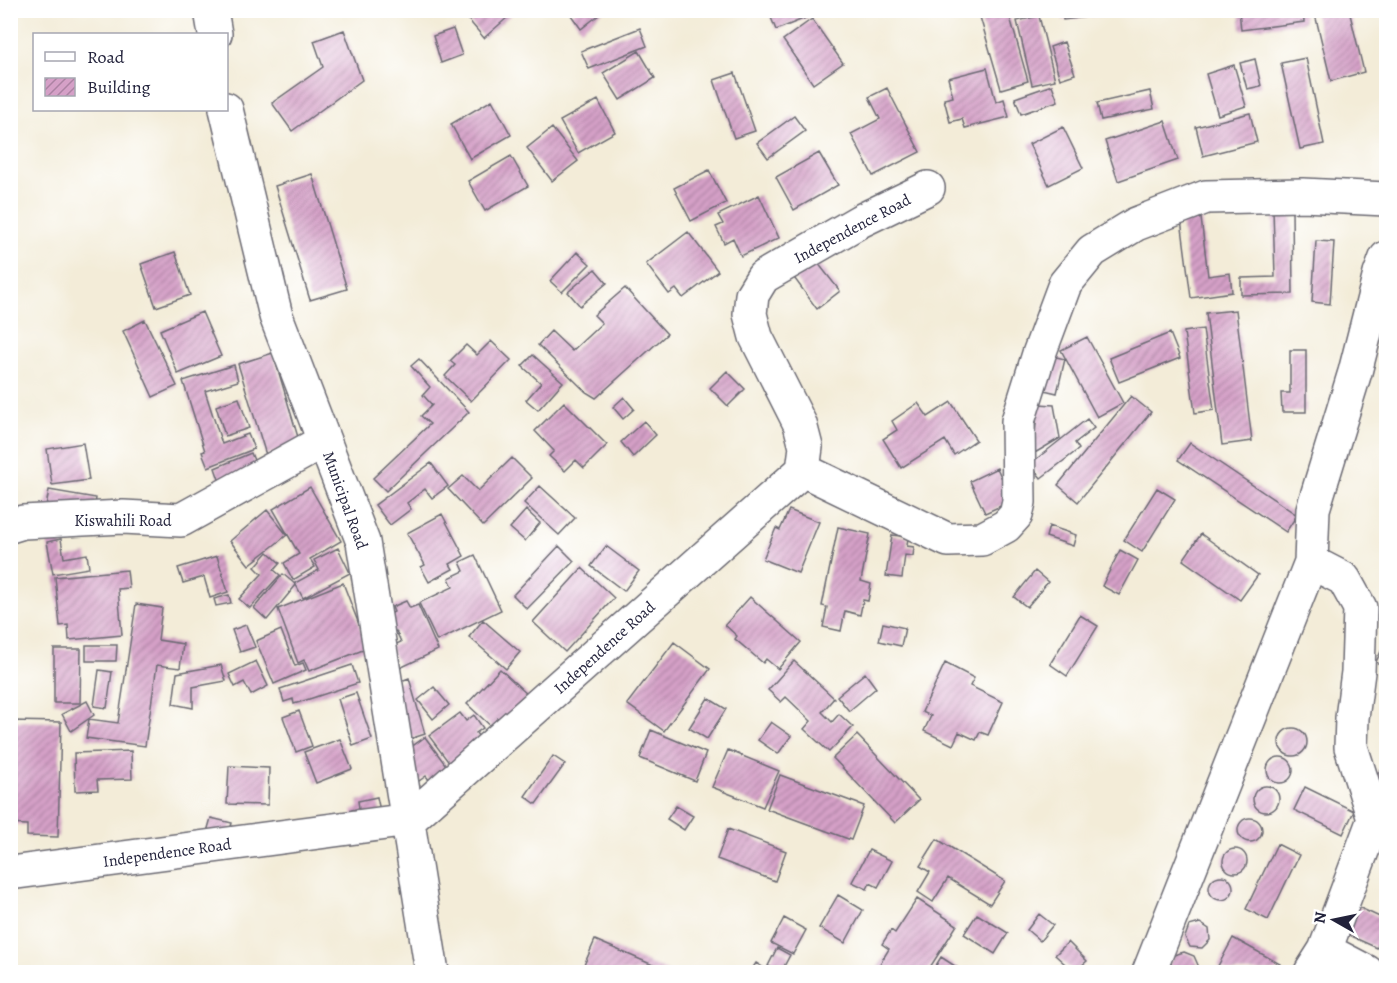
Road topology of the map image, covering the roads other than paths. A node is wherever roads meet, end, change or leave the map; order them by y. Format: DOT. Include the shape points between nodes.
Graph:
graph roads {
  1 [pos="211,10"];
  2 [pos="215,33"];
  3 [pos="226,111"];
  4 [pos="928,188"];
  5 [pos="1386,199"];
  6 [pos="1386,258"];
  7 [pos="324,441"];
  8 [pos="803,470"];
  9 [pos="10,526"];
  10 [pos="1311,562"];
  11 [pos="1380,816"];
  12 [pos="409,820"];
  13 [pos="10,873"];
  14 [pos="1318,961"];
  15 [pos="432,972"];
  16 [pos="1149,972"];
  17 [pos="1367,972"];
  1 -- 2 [label="street"];
  3 -- 7 [label="street, Municipal Road" via="276,316"];
  4 -- 8 [label="street, Independence Road" via="860,221 763,277 752,295 750,314 756,336 800,424 806,447"];
  5 -- 8 [label="street" via="1303,195 1206,197 1136,224 1092,251 1065,284 1018,421 1016,515 1006,526 982,538 948,540"];
  6 -- 10 [label="street" via="1313,509"];
  7 -- 9 [label="street, Kiswahili Road" via="181,520 123,517 22,522"];
  7 -- 12 [label="street, Municipal Road" via="363,542"];
  8 -- 12 [label="street, Independence Road"];
  10 -- 11 [label="street" via="1344,579 1360,608 1351,747"];
  10 -- 16 [label="street"];
  11 -- 14 [label="street"];
  12 -- 13 [label="street, Independence Road"];
  12 -- 15 [label="street, Municipal Road"];
  14 -- 17 [label="street"];
}
